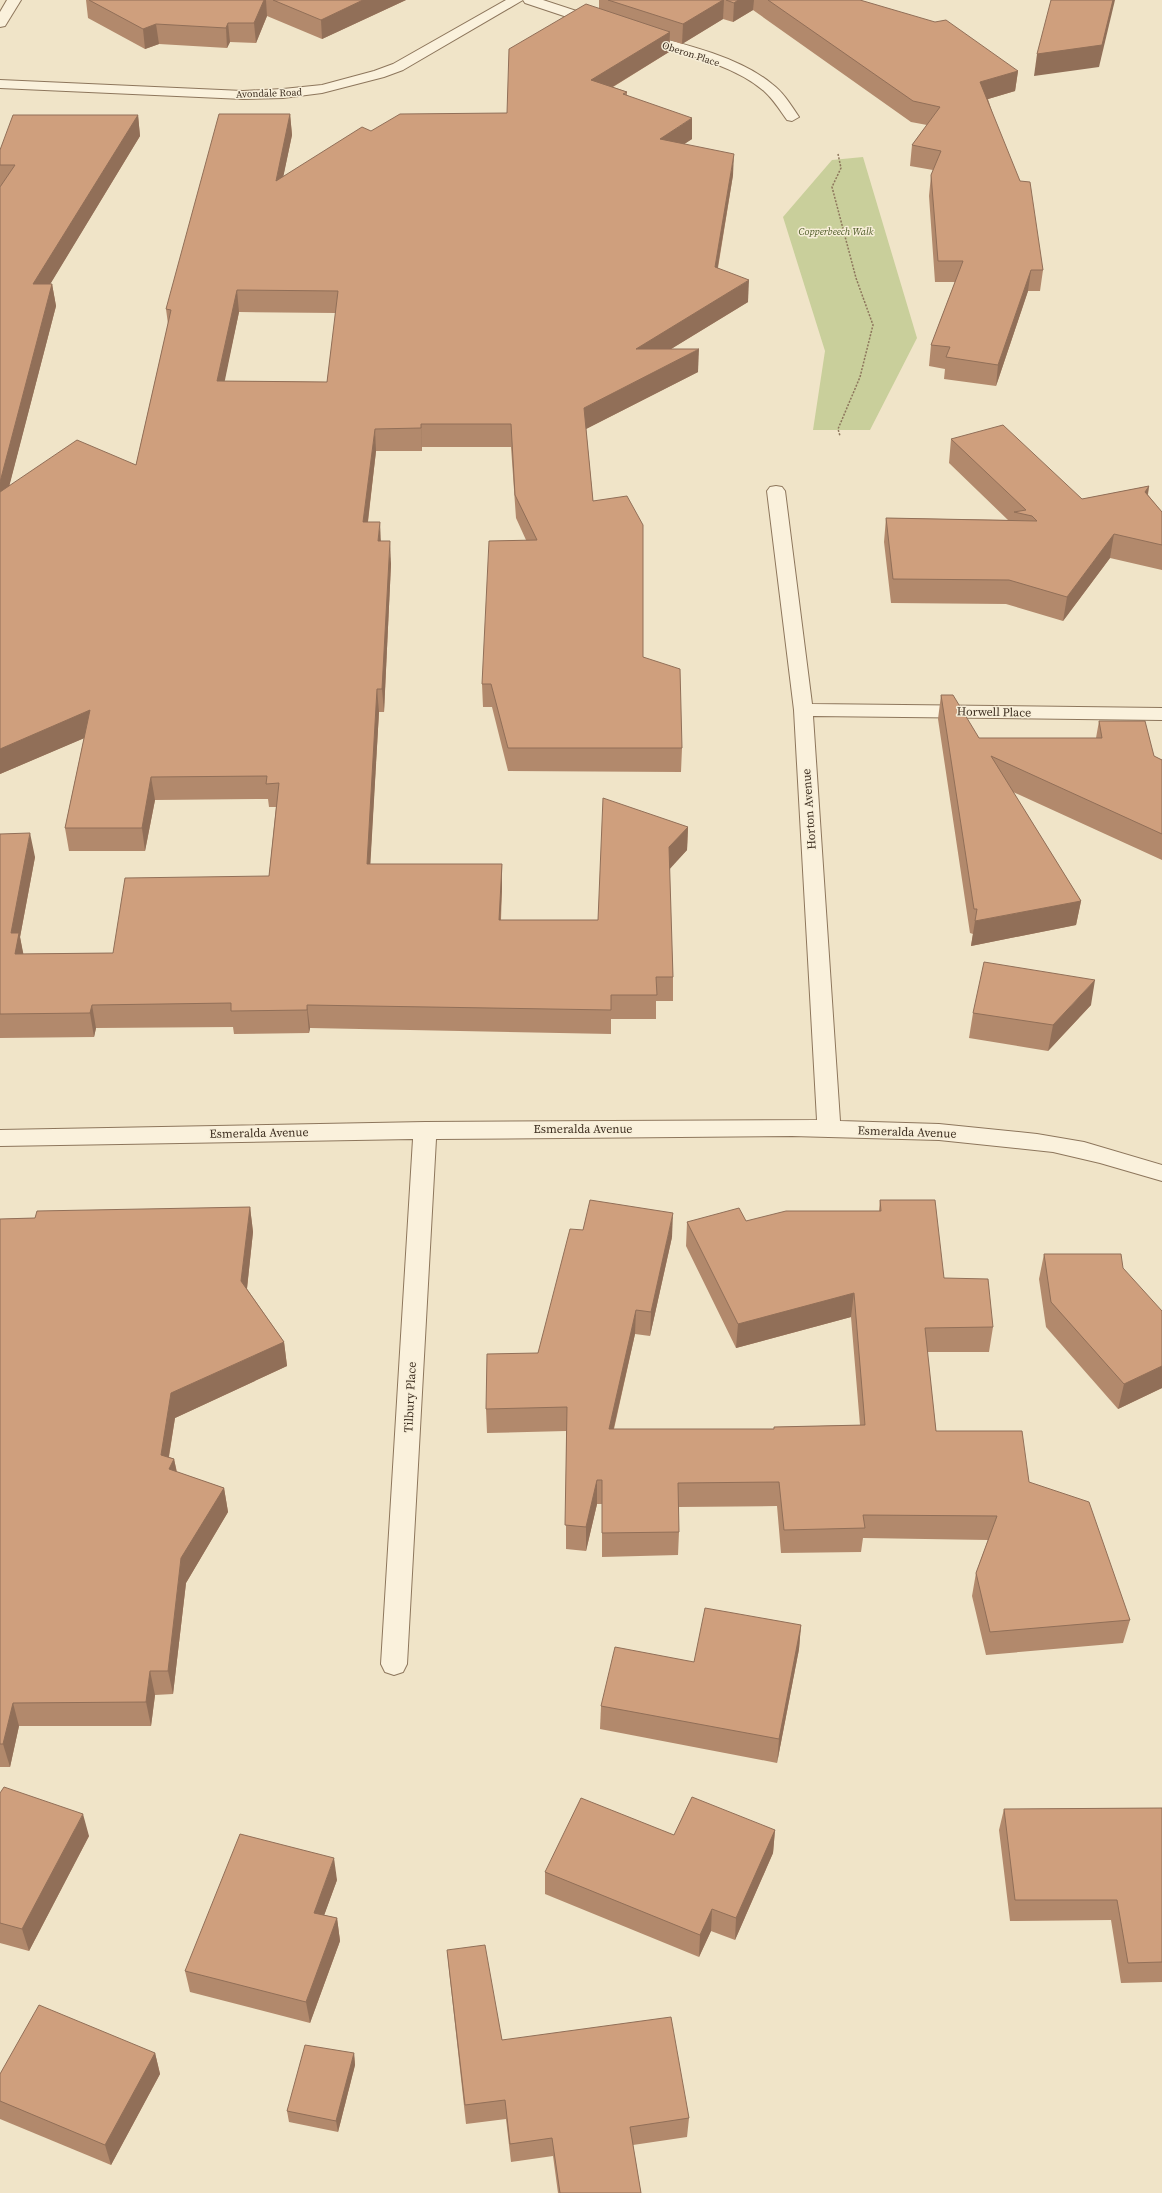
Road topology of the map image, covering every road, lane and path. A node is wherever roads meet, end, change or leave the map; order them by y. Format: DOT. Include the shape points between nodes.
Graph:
graph roads {
  1 [pos="14,0"];
  2 [pos="516,0"];
  3 [pos="530,0"];
  4 [pos="0,23"];
  5 [pos="610,27"];
  6 [pos="625,32"];
  7 [pos="0,84"];
  8 [pos="792,117"];
  9 [pos="838,154"];
  10 [pos="840,436"];
  11 [pos="776,491"];
  12 [pos="803,710"];
  13 [pos="1162,714"];
  14 [pos="829,1129"];
  15 [pos="424,1130"];
  16 [pos="0,1138"];
  17 [pos="1162,1172"];
  18 [pos="394,1664"];
  1 -- 4 [label="street"];
  2 -- 7 [label="street, Avondale Road" via="398,67 326,89 276,95 243,95"];
  3 -- 5 [label="street"];
  6 -- 8 [label="street, Oberon Place" via="736,68 765,85 778,97"];
  9 -- 10 [label="path" via="841,168 832,187 856,278 873,325 860,377 838,428"];
  11 -- 12 [label="street, Horton Avenue"];
  12 -- 13 [label="street, Horwell Place"];
  12 -- 14 [label="street, Horton Avenue"];
  14 -- 15 [label="street, Esmeralda Avenue"];
  14 -- 17 [label="street, Esmeralda Avenue" via="963,1134 1039,1142 1087,1151"];
  15 -- 16 [label="street, Esmeralda Avenue"];
  15 -- 18 [label="street, Tilbury Place"];
}
